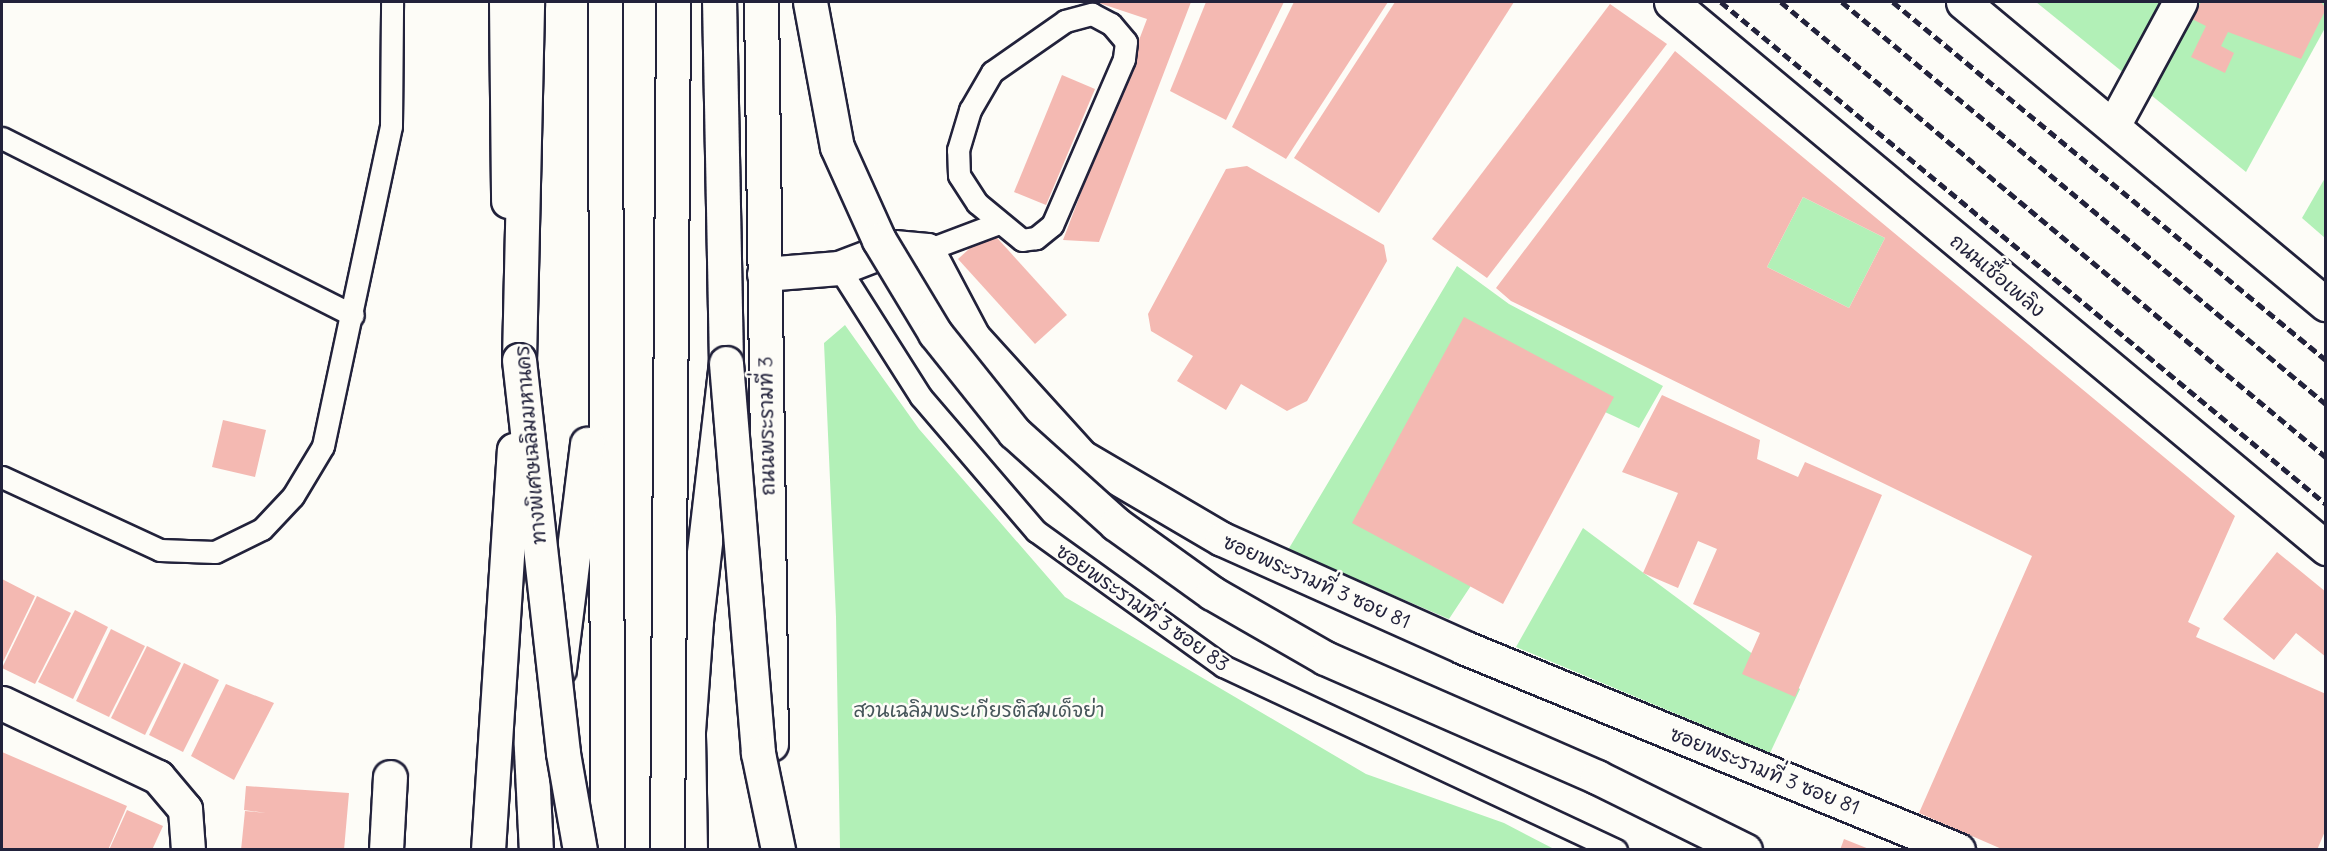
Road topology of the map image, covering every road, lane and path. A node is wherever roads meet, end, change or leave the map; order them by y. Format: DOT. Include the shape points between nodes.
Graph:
graph roads {
  1 [pos="392,2"];
  2 [pos="506,2"];
  3 [pos="527,2"];
  4 [pos="595,2"];
  5 [pos="605,2"];
  6 [pos="663,2"];
  7 [pos="673,2"];
  8 [pos="719,2"];
  9 [pos="761,2"];
  10 [pos="810,2"];
  11 [pos="1671,2"];
  12 [pos="1963,2"];
  13 [pos="2180,2"];
  14 [pos="2113,126"];
  15 [pos="2,138"];
  16 [pos="999,224"];
  17 [pos="927,250"];
  18 [pos="839,268"];
  19 [pos="764,274"];
  20 [pos="2325,304"];
  21 [pos="353,315"];
  22 [pos="519,360"];
  23 [pos="726,363"];
  24 [pos="2,477"];
  25 [pos="2325,548"];
  26 [pos="2,703"];
  27 [pos="390,777"];
  28 [pos="536,845"];
  29 [pos="188,849"];
  30 [pos="386,849"];
  31 [pos="488,849"];
  32 [pos="580,849"];
  33 [pos="606,849"];
  34 [pos="667,849"];
  35 [pos="672,849"];
  36 [pos="690,849"];
  37 [pos="773,849"];
  38 [pos="778,849"];
  39 [pos="1616,849"];
  40 [pos="1745,849"];
  41 [pos="1958,849"];
  1 -- 21 [label="lane" via="391,126"];
  2 -- 28 [label="main road" via="510,300"];
  3 -- 22 [label="main road, ทางพิเศษเฉลิมมหานคร"];
  4 -- 28 [label="main road" via="595,313 582,499"];
  5 -- 33 [label="main road"];
  6 -- 35 [label="main road"];
  7 -- 34 [label="main road, bridge"];
  8 -- 23 [label="main road"];
  9 -- 19 [label="main road, ถนนพระรามที่ 3"];
  10 -- 40 [label="main road, bridge" via="837,147 879,240 935,333 1014,432 1116,524 1212,593 1325,658 1597,777"];
  11 -- 25 [label="main road, ถนนเชื้อเพลิง"];
  12 -- 14 [label="main road"];
  13 -- 14 [label="main road"];
  14 -- 20 [label="main road"];
  15 -- 21 [label="lane"];
  16 -- 16 [label="lane" via="977,203 959,175 958,150 970,110 992,72 1065,21 1092,14 1111,24 1126,42 1124,59 1052,225 1036,238 1022,240"];
  16 -- 17 [label="lane"];
  17 -- 18 [label="main road" via="894,247"];
  17 -- 41 [label="main road, ซอยพระรามที่ 3 ซอย 81" via="973,337 1082,457 1212,533 1463,647"];
  18 -- 19 [label="main road"];
  18 -- 39 [label="lane, ซอยพระรามที่ 3 ซอย 83" via="921,397 1036,531 1223,666"];
  19 -- 37 [label="main road, ถนนพระรามที่ 3"];
  21 -- 24 [label="lane" via="323,446 293,496 262,529 215,552 160,550"];
  22 -- 31 [label="main road, bridge"];
  22 -- 32 [label="main road, ทางพิเศษเฉลิมมหานคร, bridge" via="563,753"];
  23 -- 36 [label="main road, bridge" via="695,632 688,731"];
  23 -- 38 [label="main road, bridge" via="758,753"];
  26 -- 29 [label="main road" via="158,777 185,809"];
  27 -- 30 [label="main road"];
}
